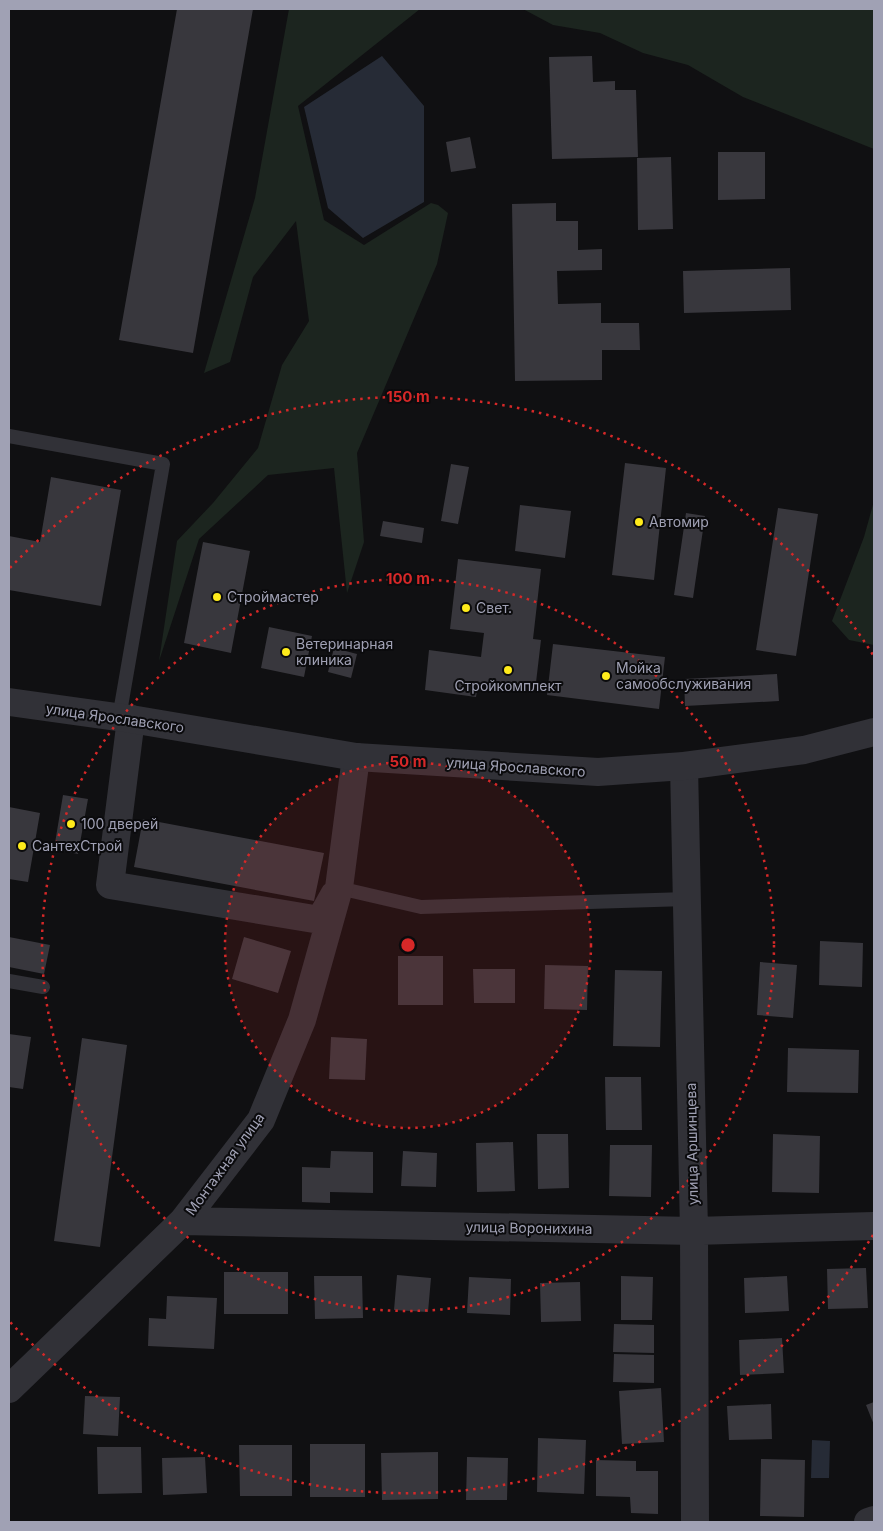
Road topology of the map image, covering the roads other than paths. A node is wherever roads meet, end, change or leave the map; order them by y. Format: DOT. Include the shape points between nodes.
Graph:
graph roads {
  1 [pos="9,436"];
  2 [pos="9,702"];
  3 [pos="125,718"];
  4 [pos="874,732"];
  5 [pos="356,757"];
  6 [pos="684,766"];
  7 [pos="339,888"];
  8 [pos="686,899"];
  9 [pos="9,981"];
  10 [pos="44,987"];
  11 [pos="183,1221"];
  12 [pos="874,1226"];
  13 [pos="694,1232"];
  14 [pos="9,1389"];
  15 [pos="874,1520"];
  16 [pos="695,1522"];
  17 [pos="868,1522"];
  1 -- 3 [label="lane" via="164,464"];
  2 -- 3 [label="street, улица Ярославского"];
  3 -- 5 [label="street, улица Ярославского"];
  3 -- 7 [label="street" via="110,886 320,920"];
  4 -- 6 [label="street, улица Ярославского" via="804,750"];
  5 -- 6 [label="street, улица Ярославского" via="598,772"];
  5 -- 7 [label="street, Монтажная улица"];
  6 -- 8 [label="street, улица Аршинцева"];
  7 -- 8 [label="lane" via="421,906"];
  7 -- 11 [label="street, Монтажная улица" via="302,1020 261,1120"];
  8 -- 13 [label="street, улица Аршинцева"];
  9 -- 10 [label="lane"];
  11 -- 13 [label="street, улица Воронихина"];
  11 -- 14 [label="street, Монтажная улица"];
  12 -- 13 [label="street, улица Воронихина"];
  13 -- 16 [label="street, улица Аршинцева"];
  15 -- 17 [label="street"];
}
